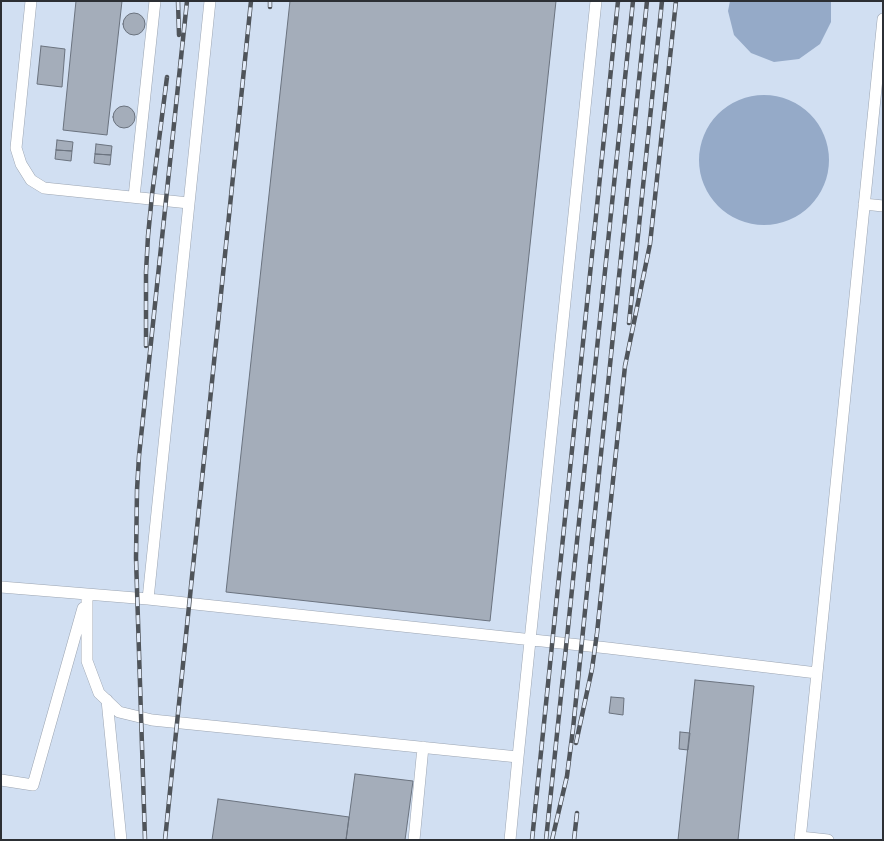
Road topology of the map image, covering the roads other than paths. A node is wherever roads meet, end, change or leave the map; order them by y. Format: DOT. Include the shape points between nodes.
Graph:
graph roads {
  1 [pos="31,1"];
  2 [pos="155,1"];
  3 [pos="210,1"];
  4 [pos="596,1"];
  5 [pos="883,19"];
  6 [pos="134,198"];
  7 [pos="189,203"];
  8 [pos="864,204"];
  9 [pos="883,206"];
  10 [pos="1,587"];
  11 [pos="87,594"];
  12 [pos="148,599"];
  13 [pos="530,640"];
  14 [pos="817,673"];
  15 [pos="107,700"];
  16 [pos="424,747"];
  17 [pos="518,757"];
  18 [pos="1,780"];
  19 [pos="800,838"];
  20 [pos="121,840"];
  21 [pos="414,840"];
  22 [pos="510,840"];
  23 [pos="828,840"];
  1 -- 6 [label="lane" via="16,148 20,164 31,180 44,188"];
  2 -- 6 [label="lane"];
  3 -- 7 [label="lane"];
  4 -- 13 [label="lane"];
  5 -- 8 [label="lane"];
  6 -- 7 [label="lane"];
  7 -- 12 [label="lane"];
  8 -- 9 [label="lane"];
  8 -- 14 [label="lane"];
  10 -- 11 [label="lane"];
  11 -- 12 [label="lane"];
  11 -- 15 [label="lane" via="87,661 100,693"];
  11 -- 18 [label="lane" via="33,785"];
  12 -- 13 [label="lane"];
  13 -- 14 [label="lane"];
  13 -- 17 [label="lane"];
  14 -- 19 [label="lane"];
  15 -- 16 [label="lane" via="119,712 152,720"];
  15 -- 20 [label="lane"];
  16 -- 17 [label="lane"];
  16 -- 21 [label="lane"];
  17 -- 22 [label="lane"];
  19 -- 23 [label="lane"];
}
